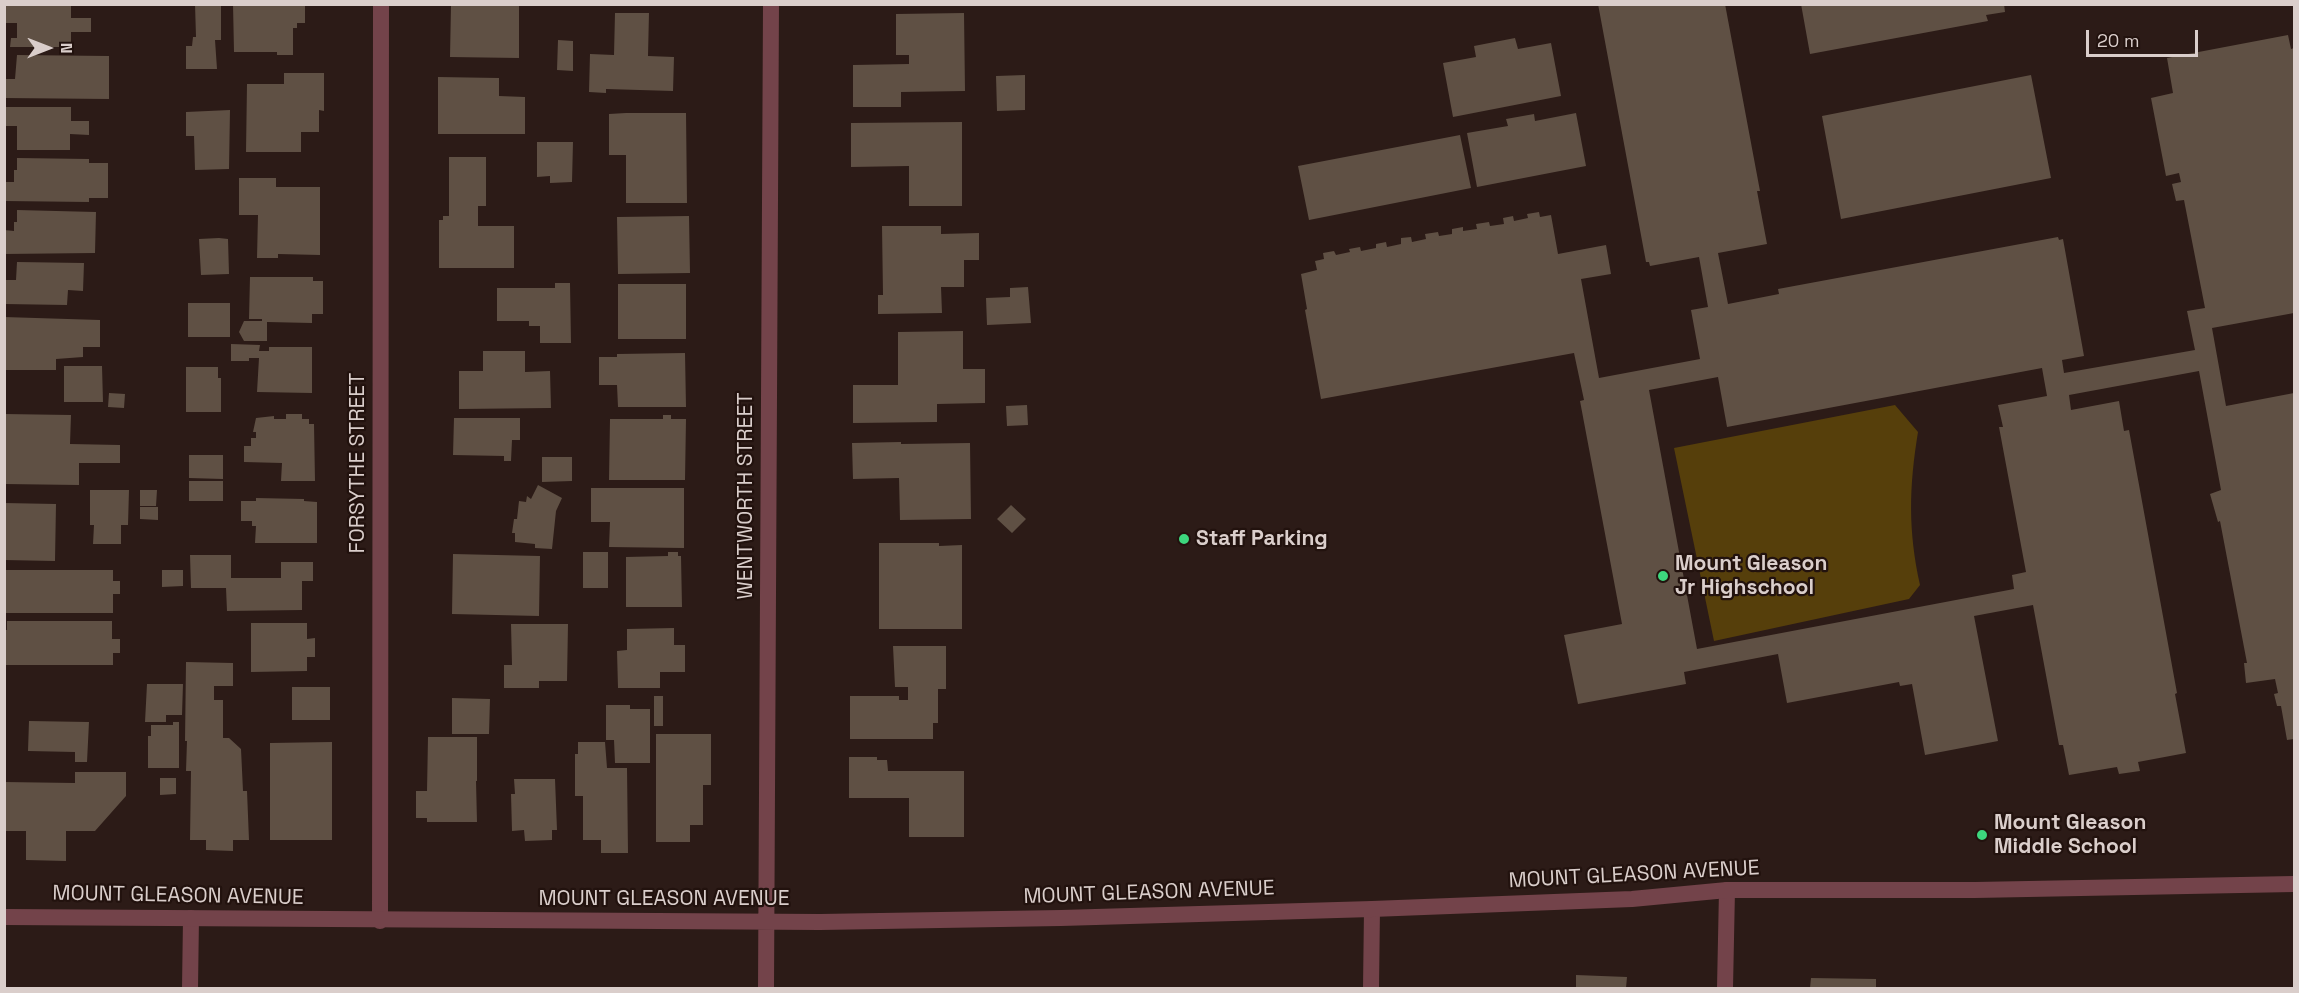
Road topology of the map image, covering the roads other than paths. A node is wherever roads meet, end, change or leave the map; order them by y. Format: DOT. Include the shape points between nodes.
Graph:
graph roads {
  1 [pos="381,4"];
  2 [pos="771,4"];
  3 [pos="2295,884"];
  4 [pos="1727,890"];
  5 [pos="1372,909"];
  6 [pos="4,917"];
  7 [pos="191,918"];
  8 [pos="380,921"];
  9 [pos="767,922"];
  10 [pos="190,988"];
  11 [pos="766,988"];
  12 [pos="1371,988"];
  13 [pos="1725,988"];
  1 -- 8 [label="street, FORSYTHE STREET"];
  2 -- 9 [label="street, WENTWORTH STREET"];
  3 -- 4 [label="street, MOUNT GLEASON AVENUE"];
  4 -- 5 [label="street, MOUNT GLEASON AVENUE" via="1632,899"];
  4 -- 13 [label="street"];
  5 -- 9 [label="street, MOUNT GLEASON AVENUE"];
  5 -- 12 [label="street"];
  6 -- 7 [label="street, MOUNT GLEASON AVENUE"];
  7 -- 8 [label="street, MOUNT GLEASON AVENUE"];
  7 -- 10 [label="street"];
  8 -- 9 [label="street, MOUNT GLEASON AVENUE"];
  9 -- 11 [label="street, WENTWORTH STREET"];
}
